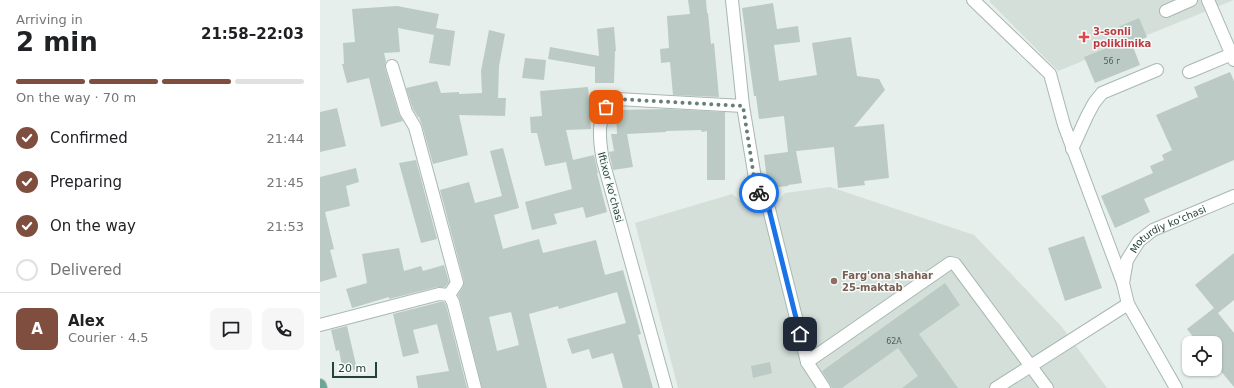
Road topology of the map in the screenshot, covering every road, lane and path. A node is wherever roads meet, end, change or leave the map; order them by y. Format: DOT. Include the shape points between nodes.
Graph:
graph roads {
  1 [pos="732,0"];
  2 [pos="973,0"];
  3 [pos="1191,0"];
  4 [pos="1208,0"];
  5 [pos="1166,11"];
  6 [pos="1233,57"];
  7 [pos="392,66"];
  8 [pos="1157,70"];
  9 [pos="1189,72"];
  10 [pos="743,106"];
  11 [pos="1072,149"];
  12 [pos="1234,196"];
  13 [pos="1123,283"];
  14 [pos="449,295"];
  15 [pos="1128,304"];
  16 [pos="320,325"];
  17 [pos="807,362"];
  18 [pos="1031,366"];
  19 [pos="475,388"];
  20 [pos="666,388"];
  21 [pos="824,388"];
  22 [pos="996,388"];
  23 [pos="1047,388"];
  24 [pos="1176,388"];
  1 -- 10 [label="street"];
  2 -- 11 [label="street" via="1050,74"];
  3 -- 5 [label="street"];
  4 -- 6 [label="street"];
  6 -- 9 [label="street"];
  7 -- 14 [label="street" via="406,112 415,127 457,283"];
  8 -- 11 [label="street" via="1102,93 1087,116"];
  10 -- 17 [label="street" via="756,190 767,201"];
  10 -- 20 [label="street, Iftixor koʻchasi" via="617,99 606,107 602,118 599,140"];
  11 -- 13 [label="street"];
  12 -- 13 [label="street, Moturdiy ko'chasi" via="1153,230 1139,241 1127,260"];
  13 -- 15 [label="street, Moturdiy ko'chasi"];
  14 -- 16 [label="street" via="439,294"];
  14 -- 19 [label="street"];
  15 -- 18 [label="street"];
  15 -- 24 [label="street, Moturdiy ko'chasi"];
  17 -- 18 [label="street" via="950,263 955,264"];
  17 -- 21 [label="street"];
  18 -- 22 [label="street"];
  18 -- 23 [label="street"];
}
